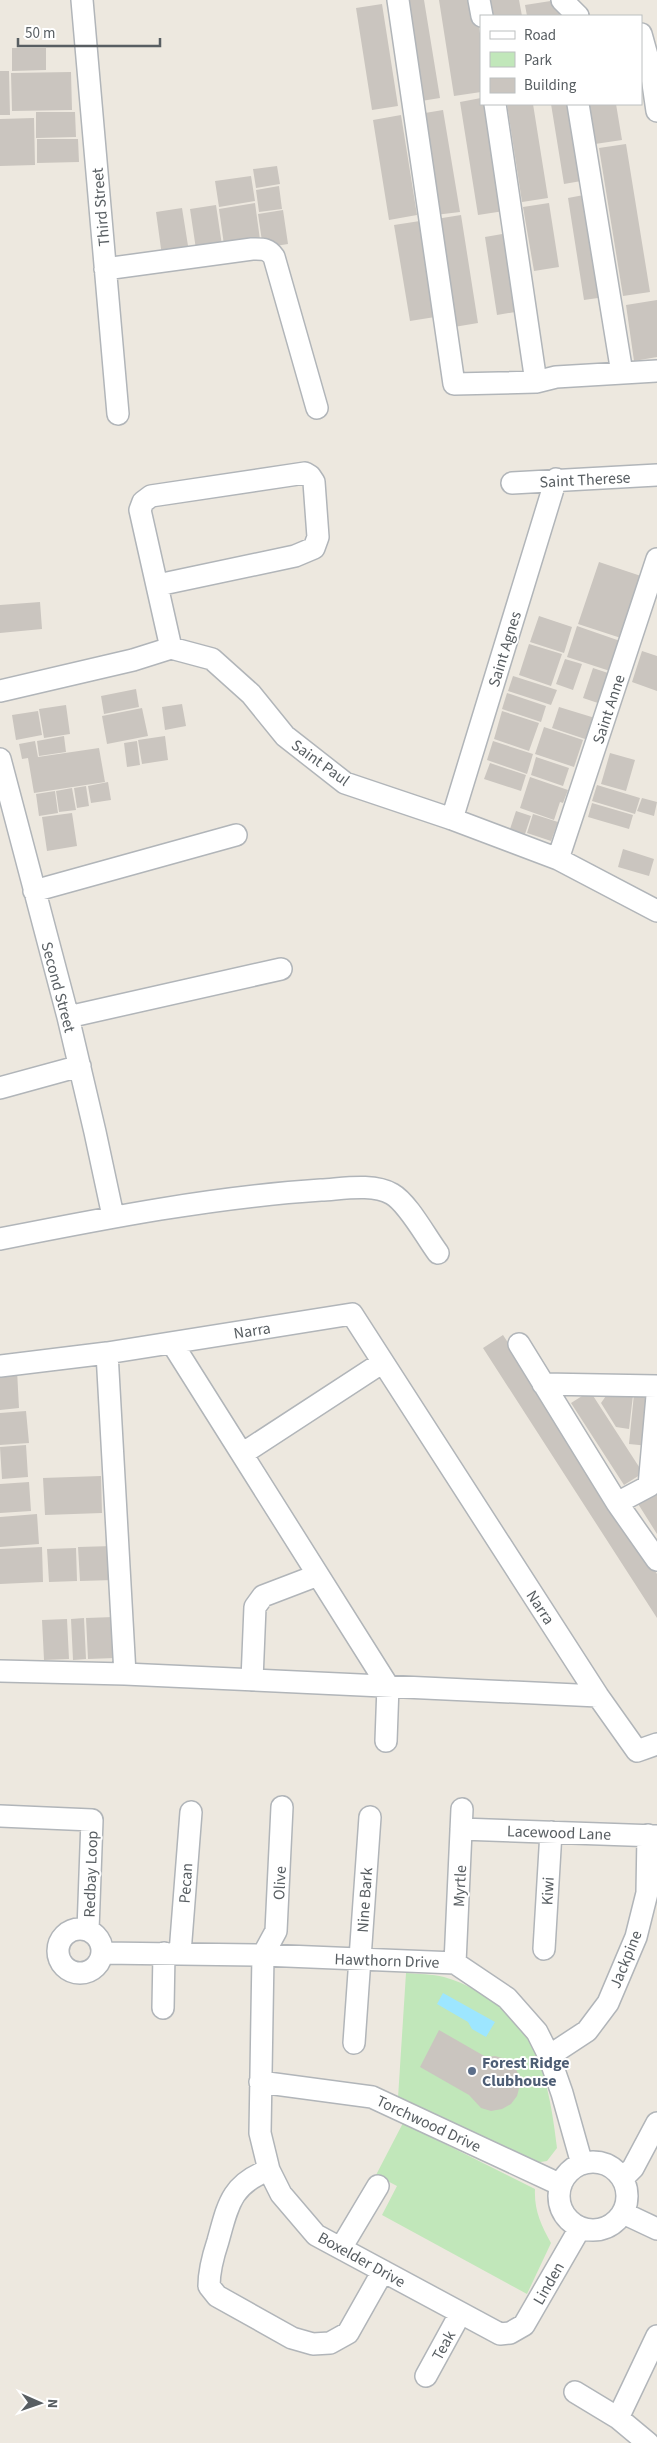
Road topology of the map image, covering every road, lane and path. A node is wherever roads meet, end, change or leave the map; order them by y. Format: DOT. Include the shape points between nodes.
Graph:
graph roads {
  1 [pos="82,0"];
  2 [pos="398,0"];
  3 [pos="479,0"];
  4 [pos="562,0"];
  5 [pos="482,15"];
  6 [pos="564,15"];
  7 [pos="577,15"];
  8 [pos="642,37"];
  9 [pos="654,72"];
  10 [pos="495,105"];
  11 [pos="578,105"];
  12 [pos="657,111"];
  13 [pos="105,270"];
  14 [pos="657,371"];
  15 [pos="622,373"];
  16 [pos="536,382"];
  17 [pos="317,408"];
  18 [pos="118,414"];
  19 [pos="657,475"];
  20 [pos="556,479"];
  21 [pos="512,483"];
  22 [pos="657,559"];
  23 [pos="158,585"];
  24 [pos="171,648"];
  25 [pos="0,691"];
  26 [pos="0,759"];
  27 [pos="7,818"];
  28 [pos="452,819"];
  29 [pos="236,835"];
  30 [pos="558,859"];
  31 [pos="34,891"];
  32 [pos="657,911"];
  33 [pos="282,970"];
  34 [pos="68,1017"];
  35 [pos="80,1066"];
  36 [pos="0,1088"];
  37 [pos="113,1216"];
  38 [pos="0,1239"];
  39 [pos="438,1253"];
  40 [pos="172,1343"];
  41 [pos="519,1344"];
  42 [pos="107,1353"];
  43 [pos="383,1362"];
  44 [pos="0,1366"];
  45 [pos="543,1384"];
  46 [pos="657,1386"];
  47 [pos="657,1396"];
  48 [pos="242,1454"];
  49 [pos="617,1503"];
  50 [pos="657,1560"];
  51 [pos="318,1574"];
  52 [pos="0,1671"];
  53 [pos="126,1674"];
  54 [pos="252,1680"];
  55 [pos="388,1686"];
  56 [pos="598,1696"];
  57 [pos="386,1742"];
  58 [pos="657,1744"];
  59 [pos="282,1807"];
  60 [pos="191,1812"];
  61 [pos="0,1816"];
  62 [pos="370,1817"];
  63 [pos="462,1819"];
  64 [pos="551,1832"];
  65 [pos="652,1835"];
  66 [pos="88,1930"];
  67 [pos="544,1949"];
  68 [pos="102,1953"];
  69 [pos="172,1953"];
  70 [pos="263,1955"];
  71 [pos="360,1960"];
  72 [pos="455,1963"];
  73 [pos="163,2008"];
  74 [pos="354,2043"];
  75 [pos="549,2056"];
  76 [pos="260,2082"];
  77 [pos="657,2123"];
  78 [pos="582,2164"];
  79 [pos="269,2170"];
  80 [pos="623,2178"];
  81 [pos="561,2185"];
  82 [pos="378,2186"];
  83 [pos="623,2213"];
  84 [pos="580,2228"];
  85 [pos="657,2229"];
  86 [pos="341,2248"];
  87 [pos="383,2271"];
  88 [pos="460,2314"];
  89 [pos="510,2333"];
  90 [pos="657,2336"];
  91 [pos="426,2376"];
  92 [pos="576,2392"];
  93 [pos="618,2418"];
  94 [pos="648,2443"];
  1 -- 13 [label="street, Third Street"];
  2 -- 16 [label="street" via="454,384"];
  3 -- 5 [label="street"];
  4 -- 6 [label="street"];
  4 -- 7 [label="street"];
  8 -- 9 [label="street"];
  9 -- 12 [label="street"];
  10 -- 16 [label="street"];
  11 -- 15 [label="street"];
  13 -- 17 [label="street" via="252,249 270,251"];
  13 -- 18 [label="street, Third Street"];
  14 -- 15 [label="street"];
  15 -- 16 [label="street" via="556,377"];
  19 -- 20 [label="street, Saint Therese"];
  20 -- 21 [label="street, Saint Therese"];
  20 -- 28 [label="street, Saint Agnes"];
  22 -- 30 [label="street, Saint Anne"];
  23 -- 23 [label="street" via="140,510 143,502 151,496 305,473 310,476 314,482 318,537 314,548 295,556"];
  23 -- 24 [label="street"];
  24 -- 25 [label="street"];
  24 -- 28 [label="street, Saint Paul" via="212,660 251,694 285,736 346,783"];
  26 -- 27 [label="street, Second Street"];
  27 -- 31 [label="street, Second Street"];
  28 -- 30 [label="street, Saint Paul"];
  29 -- 31 [label="street"];
  30 -- 32 [label="street, Saint Paul"];
  31 -- 34 [label="street, Second Street"];
  33 -- 34 [label="street"];
  34 -- 35 [label="street, Second Street"];
  35 -- 36 [label="street"];
  35 -- 37 [label="street, Second Street"];
  37 -- 38 [label="street"];
  37 -- 39 [label="street" via="286,1192 369,1188 391,1193 402,1201"];
  40 -- 42 [label="street, Narra"];
  40 -- 43 [label="street, Narra" via="352,1314"];
  40 -- 48 [label="street"];
  41 -- 45 [label="street"];
  42 -- 44 [label="street, Narra"];
  42 -- 53 [label="street"];
  43 -- 48 [label="street"];
  43 -- 56 [label="street, Narra"];
  45 -- 46 [label="street"];
  45 -- 49 [label="street"];
  47 -- 49 [label="street" via="649,1486"];
  48 -- 51 [label="street"];
  49 -- 50 [label="street"];
  51 -- 54 [label="street" via="263,1596 258,1601 255,1607"];
  51 -- 55 [label="street"];
  52 -- 53 [label="street"];
  53 -- 54 [label="street"];
  54 -- 55 [label="street"];
  55 -- 56 [label="street"];
  55 -- 57 [label="street"];
  56 -- 58 [label="street, Narra" via="637,1752"];
  59 -- 70 [label="street, Olive" via="276,1931"];
  60 -- 69 [label="street, Pecan"];
  61 -- 66 [label="street, Redbay Loop" via="92,1820"];
  62 -- 71 [label="street, Nine Bark"];
  63 -- 64 [label="street, Lacewood Lane"];
  63 -- 72 [label="street, Myrtle"];
  64 -- 65 [label="street, Lacewood Lane"];
  64 -- 67 [label="street, Kiwi"];
  65 -- 75 [label="street, Jackpine" via="647,1893 636,1937 608,2003 587,2032"];
  66 -- 68 [label="street" via="101,1943"];
  66 -- 68 [label="street" via="71,1930 64,1934 57,1950 63,1966 70,1972 87,1972 95,1968"];
  68 -- 69 [label="street, Hawthorn Drive"];
  69 -- 70 [label="street, Hawthorn Drive"];
  69 -- 73 [label="street, Pecan"];
  70 -- 71 [label="street, Hawthorn Drive"];
  70 -- 76 [label="street, Boxelder Drive"];
  71 -- 72 [label="street, Hawthorn Drive"];
  71 -- 74 [label="street, Nine Bark"];
  72 -- 75 [label="street, Hawthorn Drive" via="507,1998 538,2032"];
  75 -- 78 [label="street, Hawthorn Drive"];
  76 -- 79 [label="street, Boxelder Drive" via="260,2133"];
  76 -- 81 [label="street, Torchwood Drive" via="372,2096"];
  77 -- 80 [label="street" via="633,2168"];
  78 -- 80 [label="street" via="605,2164"];
  78 -- 81 [label="street" via="569,2172"];
  79 -- 86 [label="street, Boxelder Drive" via="281,2194 316,2235"];
  79 -- 87 [label="street" via="242,2184 229,2201 209,2273 209,2286 217,2296 292,2338 313,2344 330,2343 348,2334"];
  80 -- 83 [label="street" via="627,2202"];
  81 -- 84 [label="street" via="559,2198 562,2210 569,2221"];
  82 -- 86 [label="street"];
  83 -- 84 [label="street" via="604,2229"];
  83 -- 85 [label="street"];
  84 -- 89 [label="street, Linden" via="524,2325"];
  86 -- 87 [label="street, Boxelder Drive"];
  87 -- 88 [label="street, Boxelder Drive"];
  88 -- 89 [label="street, Boxelder Drive" via="500,2334"];
  88 -- 91 [label="street, Teak"];
  90 -- 93 [label="street"];
  92 -- 93 [label="street"];
  93 -- 94 [label="street"];
}
